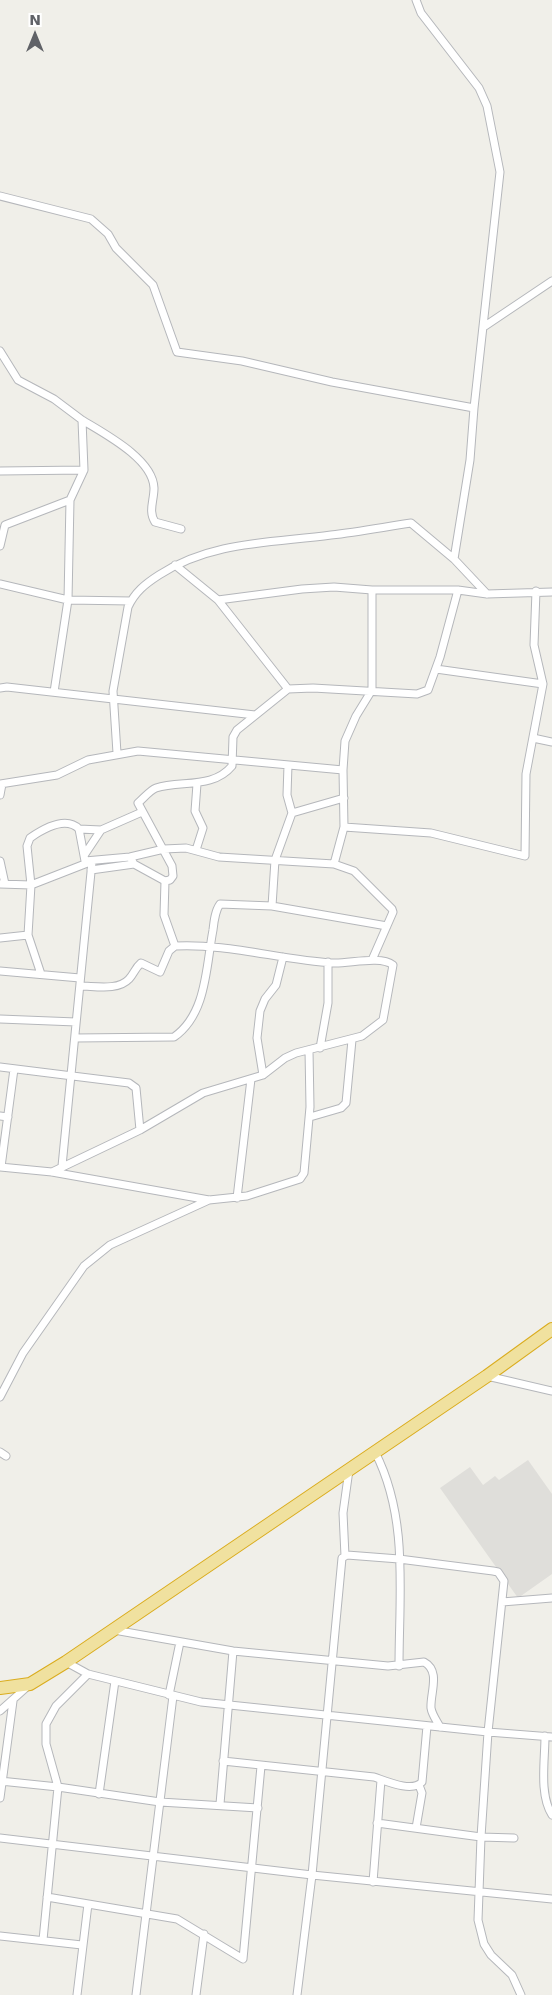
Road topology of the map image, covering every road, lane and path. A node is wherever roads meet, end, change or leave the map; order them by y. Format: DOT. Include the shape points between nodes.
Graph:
graph roads {
  1 [pos="416,0"];
  2 [pos="0,196"];
  3 [pos="552,281"];
  4 [pos="485,326"];
  5 [pos="0,351"];
  6 [pos="474,408"];
  7 [pos="82,420"];
  8 [pos="84,470"];
  9 [pos="0,471"];
  10 [pos="70,500"];
  11 [pos="181,529"];
  12 [pos="0,546"];
  13 [pos="454,559"];
  14 [pos="175,564"];
  15 [pos="0,584"];
  16 [pos="372,590"];
  17 [pos="458,590"];
  18 [pos="536,591"];
  19 [pos="552,592"];
  20 [pos="487,594"];
  21 [pos="68,600"];
  22 [pos="218,600"];
  23 [pos="131,601"];
  24 [pos="436,669"];
  25 [pos="543,684"];
  26 [pos="0,688"];
  27 [pos="288,689"];
  28 [pos="372,690"];
  29 [pos="54,692"];
  30 [pos="113,699"];
  31 [pos="255,715"];
  32 [pos="533,738"];
  33 [pos="552,742"];
  34 [pos="117,753"];
  35 [pos="232,761"];
  36 [pos="288,765"];
  37 [pos="343,770"];
  38 [pos="1,784"];
  39 [pos="197,784"];
  40 [pos="0,795"];
  41 [pos="344,798"];
  42 [pos="142,812"];
  43 [pos="292,813"];
  44 [pos="344,827"];
  45 [pos="79,829"];
  46 [pos="101,830"];
  47 [pos="164,849"];
  48 [pos="196,850"];
  49 [pos="87,859"];
  50 [pos="132,860"];
  51 [pos="275,860"];
  52 [pos="0,861"];
  53 [pos="334,864"];
  54 [pos="91,870"];
  55 [pos="165,881"];
  56 [pos="2,884"];
  57 [pos="31,885"];
  58 [pos="272,906"];
  59 [pos="387,926"];
  60 [pos="28,935"];
  61 [pos="0,938"];
  62 [pos="175,946"];
  63 [pos="209,948"];
  64 [pos="283,957"];
  65 [pos="372,960"];
  66 [pos="328,962"];
  67 [pos="0,971"];
  68 [pos="41,974"];
  69 [pos="80,978"];
  70 [pos="80,986"];
  71 [pos="0,1019"];
  72 [pos="76,1022"];
  73 [pos="74,1038"];
  74 [pos="352,1040"];
  75 [pos="320,1048"];
  76 [pos="308,1050"];
  77 [pos="0,1067"];
  78 [pos="14,1069"];
  79 [pos="71,1075"];
  80 [pos="263,1075"];
  81 [pos="251,1079"];
  82 [pos="0,1116"];
  83 [pos="8,1117"];
  84 [pos="310,1117"];
  85 [pos="140,1130"];
  86 [pos="62,1166"];
  87 [pos="1,1167"];
  88 [pos="52,1172"];
  89 [pos="236,1198"];
  90 [pos="209,1200"];
  91 [pos="552,1329"];
  92 [pos="486,1376"];
  93 [pos="552,1391"];
  94 [pos="0,1397"];
  95 [pos="376,1452"];
  96 [pos="349,1469"];
  97 [pos="345,1556"];
  98 [pos="399,1559"];
  99 [pos="552,1598"];
  100 [pos="502,1602"];
  101 [pos="114,1630"];
  102 [pos="180,1642"];
  103 [pos="233,1651"];
  104 [pos="333,1661"];
  105 [pos="66,1662"];
  106 [pos="399,1666"];
  107 [pos="88,1674"];
  108 [pos="115,1681"];
  109 [pos="30,1684"];
  110 [pos="0,1688"];
  111 [pos="171,1696"];
  112 [pos="13,1701"];
  113 [pos="227,1705"];
  114 [pos="0,1711"];
  115 [pos="328,1715"];
  116 [pos="427,1726"];
  117 [pos="440,1727"];
  118 [pos="488,1732"];
  119 [pos="549,1737"];
  120 [pos="223,1761"];
  121 [pos="261,1766"];
  122 [pos="322,1772"];
  123 [pos="381,1780"];
  124 [pos="1,1781"];
  125 [pos="419,1785"];
  126 [pos="58,1787"];
  127 [pos="548,1791"];
  128 [pos="99,1794"];
  129 [pos="0,1798"];
  130 [pos="160,1802"];
  131 [pos="220,1804"];
  132 [pos="258,1808"];
  133 [pos="552,1815"];
  134 [pos="377,1823"];
  135 [pos="416,1828"];
  136 [pos="481,1837"];
  137 [pos="0,1838"];
  138 [pos="514,1838"];
  139 [pos="52,1844"];
  140 [pos="154,1855"];
  141 [pos="252,1867"];
  142 [pos="312,1875"];
  143 [pos="373,1882"];
  144 [pos="478,1892"];
  145 [pos="47,1897"];
  146 [pos="552,1900"];
  147 [pos="88,1904"];
  148 [pos="146,1913"];
  149 [pos="204,1934"];
  150 [pos="0,1936"];
  151 [pos="43,1940"];
  152 [pos="82,1945"];
  153 [pos="77,1995"];
  154 [pos="136,1995"];
  155 [pos="196,1995"];
  156 [pos="297,1995"];
  157 [pos="521,1995"];
  1 -- 4 [label="street" via="421,13 488,106 500,172"];
  2 -- 6 [label="street" via="91,219 153,285 177,352 242,360 332,382"];
  3 -- 4 [label="street"];
  4 -- 6 [label="street"];
  5 -- 7 [label="street" via="18,380 54,399"];
  6 -- 13 [label="street" via="470,460"];
  7 -- 8 [label="street"];
  7 -- 11 [label="street" via="114,439 148,467 154,487 151,515 156,522"];
  8 -- 9 [label="street"];
  8 -- 10 [label="street"];
  10 -- 12 [label="street" via="5,525"];
  10 -- 21 [label="street"];
  13 -- 14 [label="street" via="411,523 231,546"];
  13 -- 20 [label="street"];
  14 -- 22 [label="street"];
  14 -- 23 [label="street" via="144,584"];
  15 -- 21 [label="street"];
  16 -- 17 [label="street"];
  16 -- 22 [label="street" via="302,589"];
  16 -- 28 [label="street"];
  17 -- 20 [label="street"];
  17 -- 24 [label="street"];
  18 -- 19 [label="street"];
  18 -- 20 [label="street"];
  18 -- 25 [label="street" via="534,645"];
  21 -- 23 [label="street"];
  21 -- 29 [label="street"];
  22 -- 27 [label="street"];
  23 -- 30 [label="street"];
  24 -- 25 [label="street"];
  24 -- 28 [label="street" via="428,690 422,693"];
  25 -- 32 [label="street"];
  26 -- 29 [label="street"];
  27 -- 28 [label="street"];
  27 -- 31 [label="street"];
  28 -- 37 [label="street" via="348,734"];
  29 -- 30 [label="street"];
  30 -- 31 [label="street"];
  30 -- 34 [label="street"];
  31 -- 35 [label="street" via="234,734"];
  32 -- 33 [label="street"];
  32 -- 44 [label="street" via="526,774 526,856 431,833"];
  34 -- 35 [label="street" via="160,751"];
  34 -- 38 [label="street" via="88,760 57,775"];
  35 -- 36 [label="street"];
  35 -- 39 [label="street" via="231,768 223,775"];
  36 -- 37 [label="street"];
  36 -- 43 [label="street" via="287,795"];
  37 -- 41 [label="street"];
  38 -- 40 [label="street"];
  39 -- 42 [label="street" via="155,788 138,804"];
  39 -- 48 [label="street" via="195,811 203,828"];
  41 -- 43 [label="street"];
  41 -- 44 [label="street"];
  42 -- 46 [label="street"];
  42 -- 47 [label="street"];
  43 -- 51 [label="street"];
  44 -- 53 [label="street"];
  45 -- 46 [label="street"];
  45 -- 49 [label="street"];
  45 -- 57 [label="street" via="71,823 52,826 30,838"];
  46 -- 49 [label="street"];
  47 -- 48 [label="street"];
  47 -- 50 [label="street"];
  47 -- 55 [label="street" via="173,876"];
  48 -- 51 [label="street" via="219,857"];
  49 -- 50 [label="street"];
  49 -- 54 [label="street"];
  49 -- 57 [label="street"];
  50 -- 54 [label="street"];
  50 -- 55 [label="street"];
  51 -- 53 [label="street"];
  51 -- 58 [label="street"];
  52 -- 56 [label="street"];
  53 -- 59 [label="street" via="354,871 390,906 393,912"];
  54 -- 69 [label="street"];
  55 -- 62 [label="street" via="164,915"];
  56 -- 57 [label="street"];
  57 -- 60 [label="street"];
  58 -- 59 [label="street"];
  58 -- 63 [label="street" via="220,904"];
  59 -- 65 [label="street"];
  60 -- 61 [label="street"];
  60 -- 68 [label="street"];
  62 -- 63 [label="street"];
  62 -- 70 [label="street" via="169,950 160,972 141,963 123,984"];
  63 -- 64 [label="street"];
  63 -- 73 [label="street" via="205,982 196,1009 189,1023 174,1037"];
  64 -- 66 [label="street"];
  64 -- 80 [label="street" via="276,985 260,1011 257,1038"];
  65 -- 66 [label="street"];
  65 -- 74 [label="street" via="393,964 384,1016 381,1024"];
  66 -- 75 [label="street" via="328,1003"];
  67 -- 68 [label="street"];
  68 -- 69 [label="street"];
  69 -- 70 [label="street"];
  70 -- 72 [label="street"];
  71 -- 72 [label="street"];
  72 -- 73 [label="street"];
  73 -- 79 [label="street"];
  74 -- 75 [label="street"];
  74 -- 84 [label="street" via="346,1103 341,1108"];
  75 -- 76 [label="street"];
  76 -- 80 [label="street" via="285,1058"];
  76 -- 84 [label="street"];
  77 -- 78 [label="street"];
  78 -- 79 [label="street"];
  78 -- 83 [label="street"];
  79 -- 85 [label="street" via="134,1086"];
  79 -- 86 [label="street"];
  80 -- 81 [label="street"];
  81 -- 85 [label="street" via="203,1093"];
  81 -- 89 [label="street"];
  82 -- 83 [label="street"];
  83 -- 87 [label="street"];
  84 -- 89 [label="street" via="303,1176"];
  85 -- 86 [label="street"];
  86 -- 88 [label="street"];
  87 -- 88 [label="street"];
  88 -- 90 [label="street"];
  89 -- 90 [label="street"];
  90 -- 94 [label="street" via="110,1245 84,1266 23,1353"];
  91 -- 92 [label="highway"];
  92 -- 93 [label="street"];
  92 -- 95 [label="highway"];
  95 -- 96 [label="highway"];
  95 -- 98 [label="street" via="392,1494"];
  96 -- 97 [label="street" via="343,1513"];
  96 -- 101 [label="highway"];
  97 -- 98 [label="street"];
  97 -- 104 [label="street" via="342,1558"];
  98 -- 100 [label="street" via="498,1572 504,1581"];
  98 -- 106 [label="street"];
  99 -- 100 [label="street"];
  100 -- 118 [label="street"];
  101 -- 102 [label="street"];
  101 -- 105 [label="highway"];
  102 -- 103 [label="street"];
  102 -- 111 [label="street"];
  103 -- 104 [label="street"];
  103 -- 113 [label="street"];
  104 -- 106 [label="street"];
  104 -- 115 [label="street"];
  105 -- 107 [label="street"];
  105 -- 109 [label="highway"];
  106 -- 117 [label="street" via="418,1662 431,1668 434,1681 431,1709"];
  107 -- 108 [label="street"];
  107 -- 126 [label="street" via="56,1706 46,1724 46,1744"];
  108 -- 111 [label="street"];
  108 -- 128 [label="street"];
  109 -- 110 [label="highway"];
  109 -- 112 [label="street"];
  111 -- 113 [label="street"];
  111 -- 130 [label="street"];
  112 -- 114 [label="street"];
  112 -- 124 [label="street"];
  113 -- 115 [label="street"];
  113 -- 120 [label="street"];
  115 -- 116 [label="street"];
  115 -- 122 [label="street"];
  116 -- 117 [label="street"];
  116 -- 125 [label="street" via="422,1782"];
  117 -- 118 [label="street"];
  118 -- 119 [label="street"];
  118 -- 136 [label="street"];
  119 -- 127 [label="street"];
  120 -- 121 [label="street"];
  120 -- 131 [label="street"];
  121 -- 122 [label="street"];
  121 -- 132 [label="street"];
  122 -- 123 [label="street"];
  122 -- 142 [label="street"];
  123 -- 125 [label="street"];
  123 -- 134 [label="street"];
  124 -- 126 [label="street"];
  124 -- 129 [label="street"];
  125 -- 135 [label="street" via="422,1793"];
  126 -- 128 [label="street"];
  126 -- 139 [label="street"];
  127 -- 133 [label="street" via="548,1808"];
  128 -- 130 [label="street"];
  130 -- 131 [label="street"];
  130 -- 140 [label="street"];
  131 -- 132 [label="street"];
  132 -- 141 [label="street"];
  134 -- 135 [label="street"];
  134 -- 143 [label="street"];
  135 -- 136 [label="street"];
  136 -- 138 [label="street"];
  136 -- 144 [label="street"];
  137 -- 139 [label="street"];
  139 -- 140 [label="street"];
  139 -- 145 [label="street"];
  140 -- 141 [label="street"];
  140 -- 148 [label="street"];
  141 -- 142 [label="street"];
  141 -- 149 [label="street" via="243,1959"];
  142 -- 143 [label="street"];
  142 -- 156 [label="street"];
  143 -- 144 [label="street"];
  144 -- 146 [label="street"];
  144 -- 157 [label="street" via="481,1938 491,1955 512,1975"];
  145 -- 147 [label="street"];
  145 -- 151 [label="street"];
  147 -- 148 [label="street"];
  147 -- 152 [label="street"];
  148 -- 149 [label="street" via="178,1919"];
  148 -- 154 [label="street"];
  149 -- 155 [label="street"];
  150 -- 151 [label="street"];
  151 -- 152 [label="street"];
  152 -- 153 [label="street"];
}
